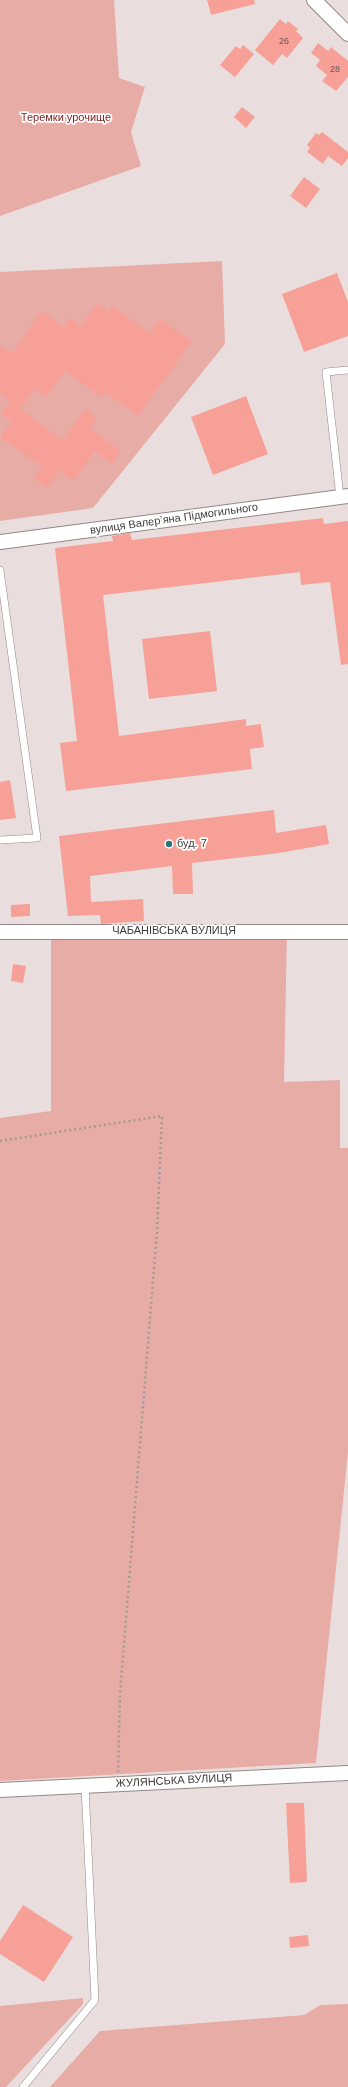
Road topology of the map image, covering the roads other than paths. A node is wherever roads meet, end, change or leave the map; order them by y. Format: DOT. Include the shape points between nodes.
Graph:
graph roads {
  1 [pos="314,0"];
  2 [pos="348,34"];
  3 [pos="348,370"];
  4 [pos="344,497"];
  5 [pos="0,542"];
  6 [pos="0,570"];
  7 [pos="0,840"];
  8 [pos="0,932"];
  9 [pos="348,932"];
  10 [pos="348,1773"];
  11 [pos="85,1786"];
  12 [pos="0,1790"];
  13 [pos="23,2087"];
  1 -- 2 [label="street"];
  3 -- 4 [label="lane" via="326,372"];
  4 -- 5 [label="street, вулиця Валерʼяна Підмогильного"];
  6 -- 7 [label="lane" via="37,838"];
  8 -- 9 [label="street, ЧАБАНІВСЬКА ВУЛИЦЯ"];
  10 -- 11 [label="street, ЖУЛЯНСЬКА ВУЛИЦЯ"];
  11 -- 12 [label="street, ЖУЛЯНСЬКА ВУЛИЦЯ"];
  11 -- 13 [label="lane" via="95,2000"];
}
